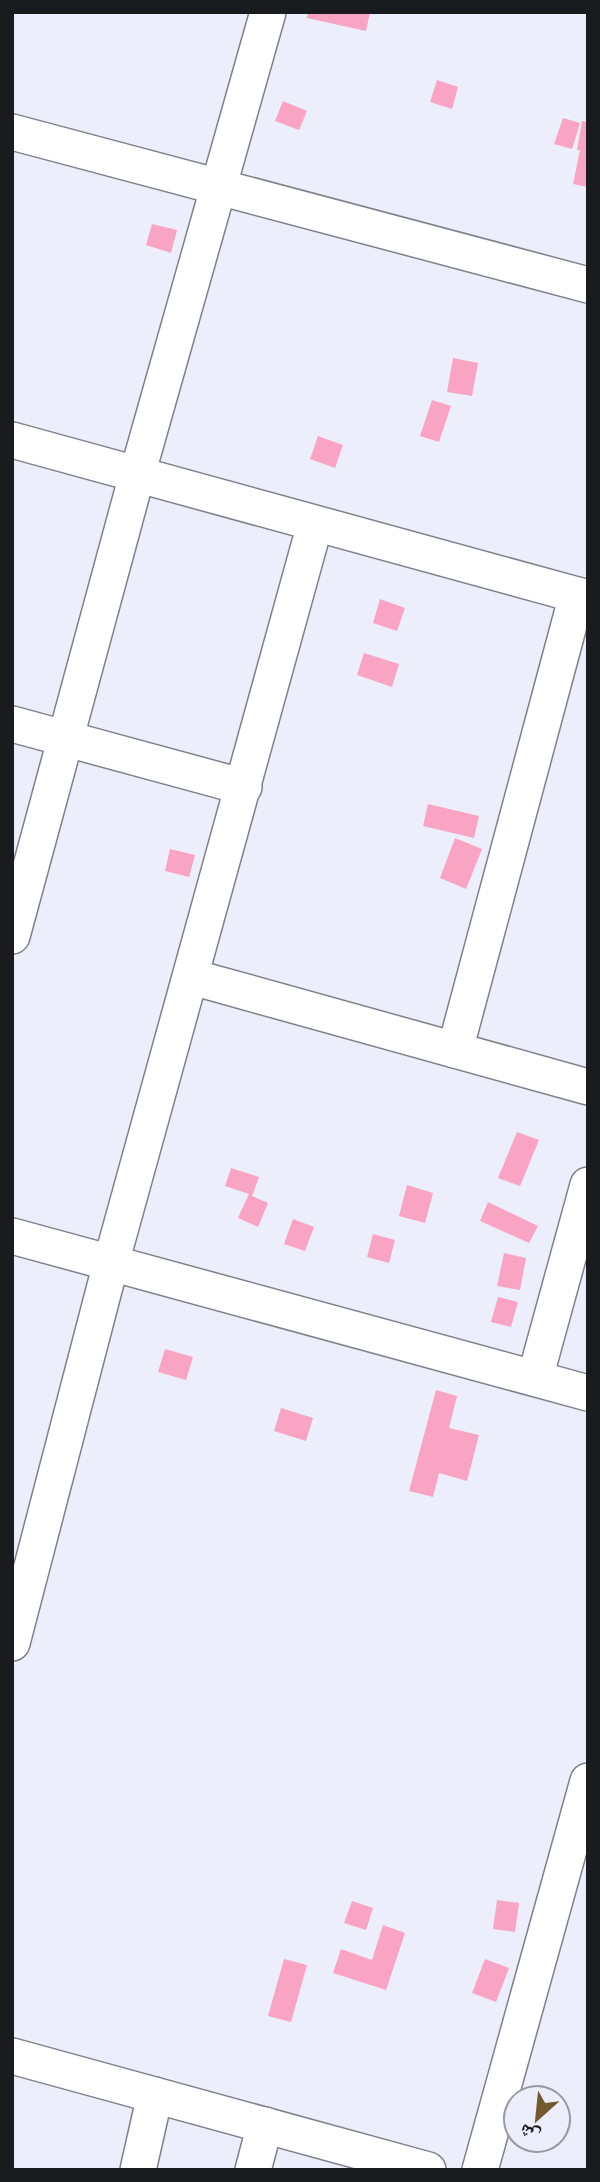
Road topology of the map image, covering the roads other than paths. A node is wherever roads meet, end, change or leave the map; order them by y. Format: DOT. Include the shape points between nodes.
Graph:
graph roads {
  1 [pos="268,12"];
  2 [pos="12,132"];
  3 [pos="220,186"];
  4 [pos="588,285"];
  5 [pos="12,440"];
  6 [pos="137,475"];
  7 [pos="315,524"];
  8 [pos="582,596"];
  9 [pos="12,724"];
  10 [pos="66,738"];
  11 [pos="244,787"];
  12 [pos="12,936"];
  13 [pos="192,976"];
  14 [pos="455,1050"];
  15 [pos="588,1087"];
  16 [pos="588,1185"];
  17 [pos="12,1236"];
  18 [pos="111,1263"];
  19 [pos="535,1378"];
  20 [pos="588,1393"];
  21 [pos="12,1643"];
  22 [pos="588,1781"];
  23 [pos="12,2056"];
  24 [pos="155,2095"];
  25 [pos="265,2125"];
  26 [pos="138,2170"];
  27 [pos="253,2170"];
  28 [pos="428,2170"];
  29 [pos="480,2170"];
  1 -- 3 [label="street"];
  2 -- 3 [label="street"];
  3 -- 4 [label="street"];
  3 -- 6 [label="street"];
  5 -- 6 [label="street"];
  6 -- 7 [label="street"];
  6 -- 10 [label="street"];
  7 -- 8 [label="street"];
  7 -- 11 [label="street"];
  8 -- 14 [label="street"];
  9 -- 10 [label="street"];
  10 -- 11 [label="street"];
  10 -- 12 [label="street"];
  11 -- 13 [label="street"];
  13 -- 14 [label="street"];
  13 -- 18 [label="street"];
  14 -- 15 [label="street"];
  16 -- 19 [label="street"];
  17 -- 18 [label="street"];
  18 -- 19 [label="street"];
  18 -- 21 [label="street"];
  19 -- 20 [label="street"];
  22 -- 29 [label="street"];
  23 -- 24 [label="street"];
  24 -- 25 [label="street"];
  24 -- 26 [label="street"];
  25 -- 27 [label="street"];
  25 -- 28 [label="street"];
}
